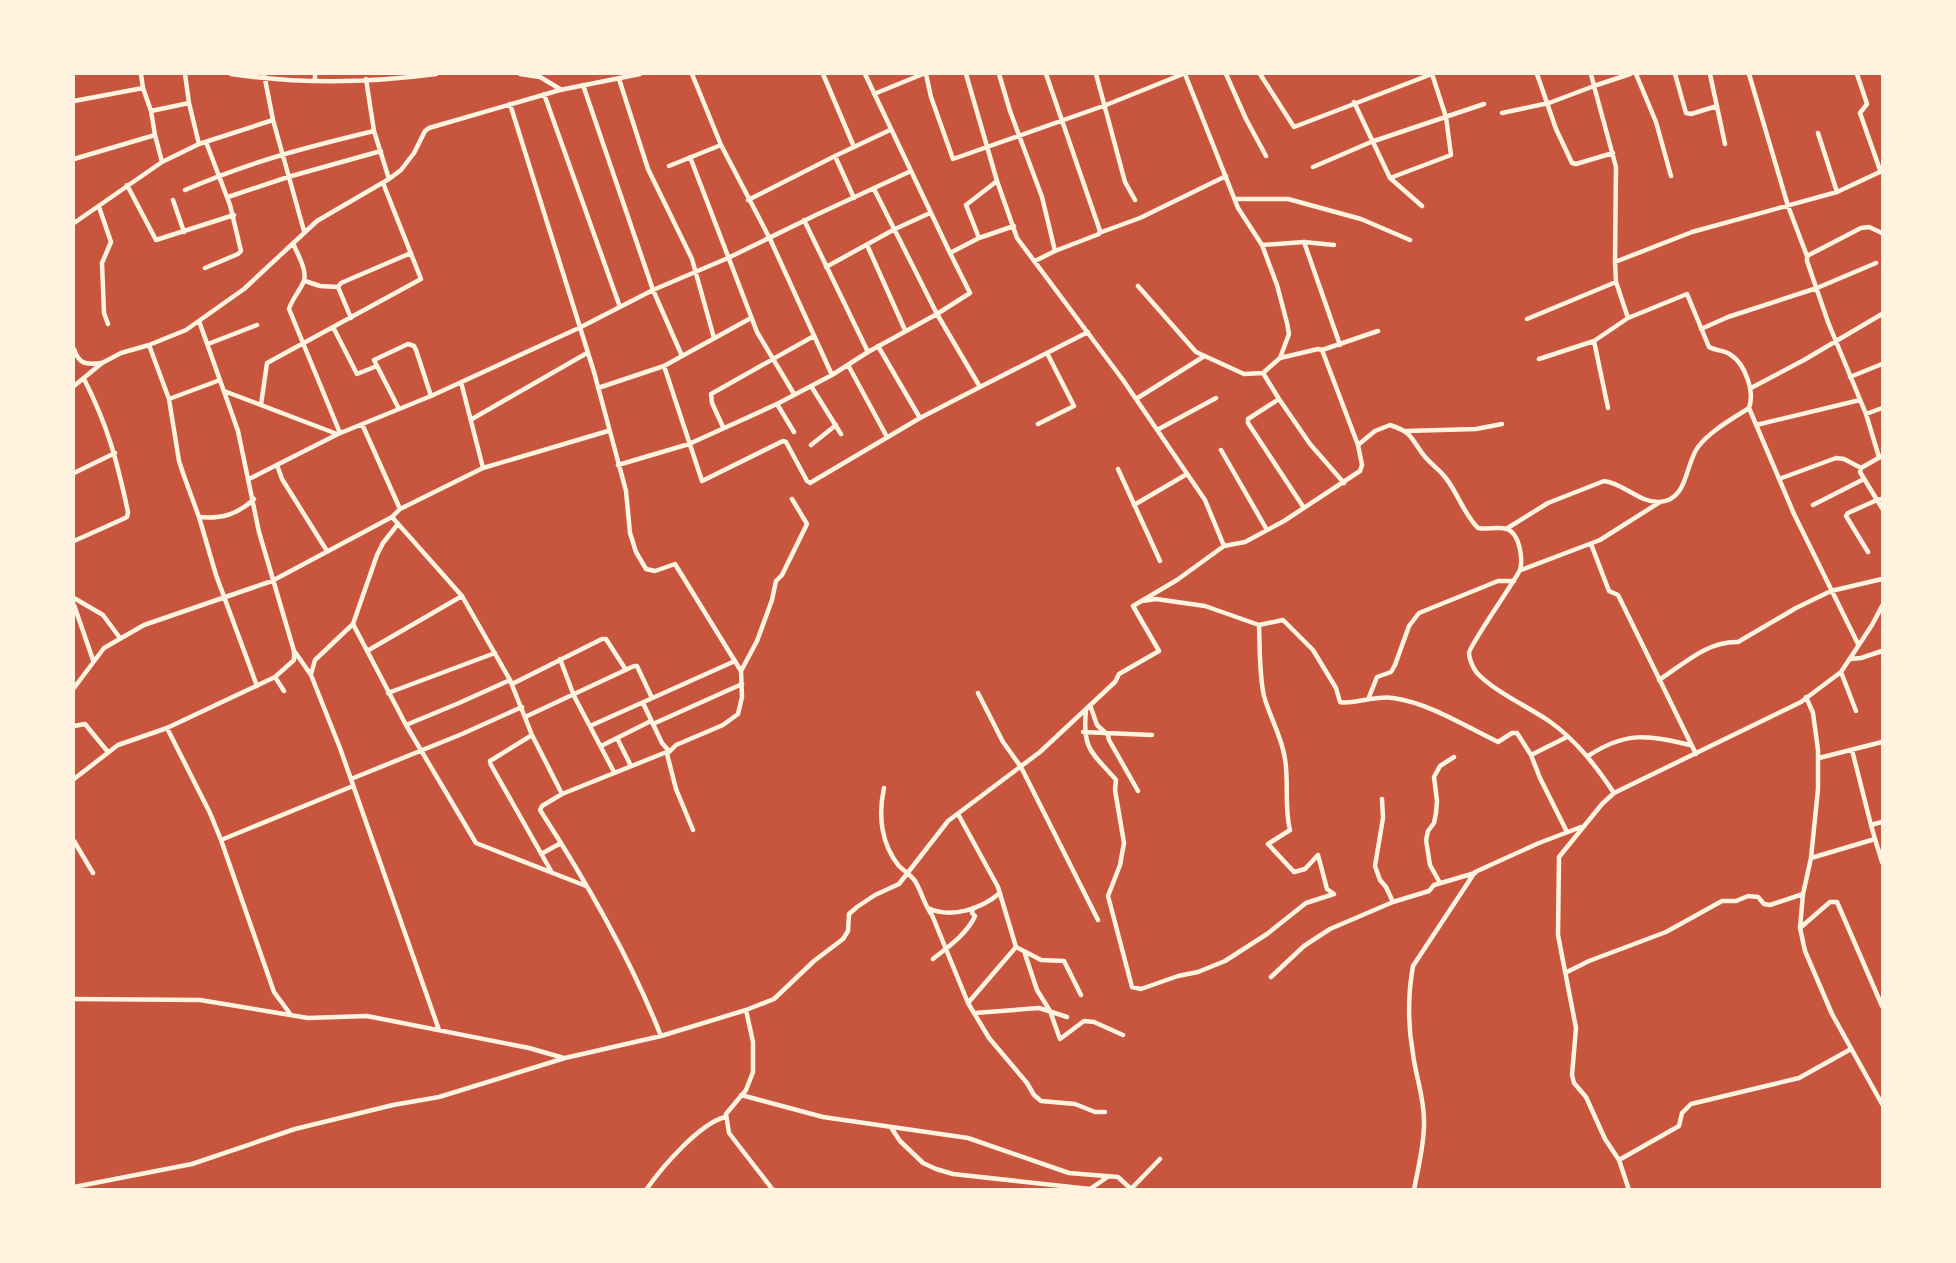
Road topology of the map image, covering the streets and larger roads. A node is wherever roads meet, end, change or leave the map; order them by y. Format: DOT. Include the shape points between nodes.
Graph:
graph roads {
  1 [pos="141,74"];
  2 [pos="185,74"];
  3 [pos="232,74"];
  4 [pos="314,74"];
  5 [pos="436,74"];
  6 [pos="520,74"];
  7 [pos="640,74"];
  8 [pos="692,74"];
  9 [pos="823,74"];
  10 [pos="865,74"];
  11 [pos="923,74"];
  12 [pos="966,74"];
  13 [pos="999,74"];
  14 [pos="1046,74"];
  15 [pos="1097,74"];
  16 [pos="1184,74"];
  17 [pos="1226,74"];
  18 [pos="1261,74"];
  19 [pos="1432,74"];
  20 [pos="1537,74"];
  21 [pos="1591,74"];
  22 [pos="1630,74"];
  23 [pos="1636,74"];
  24 [pos="1675,74"];
  25 [pos="1710,74"];
  26 [pos="1749,74"];
  27 [pos="1858,74"];
  28 [pos="540,75"];
  29 [pos="265,76"];
  30 [pos="359,76"];
  31 [pos="366,79"];
  32 [pos="619,79"];
  33 [pos="315,80"];
  34 [pos="583,85"];
  35 [pos="1594,86"];
  36 [pos="143,88"];
  37 [pos="560,90"];
  38 [pos="544,94"];
  39 [pos="874,94"];
  40 [pos="74,101"];
  41 [pos="1354,102"];
  42 [pos="189,103"];
  43 [pos="1549,103"];
  44 [pos="510,104"];
  45 [pos="1484,104"];
  46 [pos="1106,105"];
  47 [pos="1717,106"];
  48 [pos="151,111"];
  49 [pos="1502,113"];
  50 [pos="1446,117"];
  51 [pos="273,120"];
  52 [pos="1062,121"];
  53 [pos="890,130"];
  54 [pos="374,131"];
  55 [pos="1818,133"];
  56 [pos="155,135"];
  57 [pos="1019,136"];
  58 [pos="206,142"];
  59 [pos="1371,142"];
  60 [pos="199,144"];
  61 [pos="1725,144"];
  62 [pos="721,145"];
  63 [pos="987,145"];
  64 [pos="854,147"];
  65 [pos="380,151"];
  66 [pos="282,153"];
  67 [pos="1612,153"];
  68 [pos="835,156"];
  69 [pos="1266,156"];
  70 [pos="690,157"];
  71 [pos="74,158"];
  72 [pos="162,162"];
  73 [pos="669,166"];
  74 [pos="1313,167"];
  75 [pos="912,171"];
  76 [pos="1882,171"];
  77 [pos="218,175"];
  78 [pos="1226,176"];
  79 [pos="1671,176"];
  80 [pos="288,177"];
  81 [pos="1390,178"];
  82 [pos="389,179"];
  83 [pos="997,181"];
  84 [pos="383,183"];
  85 [pos="127,185"];
  86 [pos="874,189"];
  87 [pos="185,190"];
  88 [pos="1837,192"];
  89 [pos="228,197"];
  90 [pos="854,198"];
  91 [pos="1234,199"];
  92 [pos="173,200"];
  93 [pos="748,200"];
  94 [pos="1135,200"];
  95 [pos="1422,206"];
  96 [pos="1788,206"];
  97 [pos="99,207"];
  98 [pos="930,213"];
  99 [pos="234,215"];
  100 [pos="804,220"];
  101 [pos="74,223"];
  102 [pos="1014,226"];
  103 [pos="895,229"];
  104 [pos="304,231"];
  105 [pos="184,232"];
  106 [pos="1882,233"];
  107 [pos="1099,234"];
  108 [pos="979,238"];
  109 [pos="769,239"];
  110 [pos="1410,240"];
  111 [pos="1304,242"];
  112 [pos="293,243"];
  113 [pos="867,245"];
  114 [pos="1262,245"];
  115 [pos="1334,245"];
  116 [pos="1055,251"];
  117 [pos="411,253"];
  118 [pos="950,253"];
  119 [pos="1807,256"];
  120 [pos="728,258"];
  121 [pos="1035,261"];
  122 [pos="1615,262"];
  123 [pos="1876,263"];
  124 [pos="826,267"];
  125 [pos="205,268"];
  126 [pos="695,271"];
  127 [pos="305,281"];
  128 [pos="1616,282"];
  129 [pos="1138,286"];
  130 [pos="338,287"];
  131 [pos="1817,288"];
  132 [pos="653,290"];
  133 [pos="620,307"];
  134 [pos="937,314"];
  135 [pos="1882,314"];
  136 [pos="351,318"];
  137 [pos="751,318"];
  138 [pos="1628,318"];
  139 [pos="1527,319"];
  140 [pos="199,321"];
  141 [pos="108,324"];
  142 [pos="257,325"];
  143 [pos="333,327"];
  144 [pos="581,327"];
  145 [pos="905,330"];
  146 [pos="1701,330"];
  147 [pos="1378,331"];
  148 [pos="1088,332"];
  149 [pos="814,336"];
  150 [pos="714,338"];
  151 [pos="1594,341"];
  152 [pos="1836,341"];
  153 [pos="301,342"];
  154 [pos="208,344"];
  155 [pos="149,345"];
  156 [pos="1340,345"];
  157 [pos="878,346"];
  158 [pos="74,349"];
  159 [pos="1322,350"];
  160 [pos="868,352"];
  161 [pos="587,353"];
  162 [pos="1048,355"];
  163 [pos="682,356"];
  164 [pos="1203,357"];
  165 [pos="772,358"];
  166 [pos="1280,358"];
  167 [pos="1539,359"];
  168 [pos="102,363"];
  169 [pos="1882,364"];
  170 [pos="848,365"];
  171 [pos="377,366"];
  172 [pos="664,366"];
  173 [pos="1263,373"];
  174 [pos="832,375"];
  175 [pos="1850,377"];
  176 [pos="84,379"];
  177 [pos="220,380"];
  178 [pos="461,382"];
  179 [pos="74,386"];
  180 [pos="811,386"];
  181 [pos="980,387"];
  182 [pos="598,388"];
  183 [pos="1751,388"];
  184 [pos="222,390"];
  185 [pos="794,394"];
  186 [pos="431,396"];
  187 [pos="1216,398"];
  188 [pos="169,399"];
  189 [pos="1136,399"];
  190 [pos="1279,399"];
  191 [pos="1860,400"];
  192 [pos="777,404"];
  193 [pos="261,405"];
  194 [pos="1608,408"];
  195 [pos="1749,408"];
  196 [pos="1882,408"];
  197 [pos="399,409"];
  198 [pos="1866,414"];
  199 [pos="920,418"];
  200 [pos="472,419"];
  201 [pos="362,424"];
  202 [pos="1038,424"];
  203 [pos="1502,424"];
  204 [pos="836,425"];
  205 [pos="1756,425"];
  206 [pos="723,428"];
  207 [pos="1157,430"];
  208 [pos="608,431"];
  209 [pos="1406,431"];
  210 [pos="794,432"];
  211 [pos="339,433"];
  212 [pos="841,434"];
  213 [pos="887,436"];
  214 [pos="689,444"];
  215 [pos="811,445"];
  216 [pos="1358,445"];
  217 [pos="1221,450"];
  218 [pos="115,453"];
  219 [pos="1881,457"];
  220 [pos="276,465"];
  221 [pos="618,465"];
  222 [pos="483,468"];
  223 [pos="1861,468"];
  224 [pos="1118,469"];
  225 [pos="74,473"];
  226 [pos="1187,474"];
  227 [pos="249,479"];
  228 [pos="1779,479"];
  229 [pos="1864,479"];
  230 [pos="1344,483"];
  231 [pos="254,499"];
  232 [pos="792,499"];
  233 [pos="1880,500"];
  234 [pos="1660,502"];
  235 [pos="1134,505"];
  236 [pos="1813,505"];
  237 [pos="1304,508"];
  238 [pos="1882,508"];
  239 [pos="400,509"];
  240 [pos="199,517"];
  241 [pos="392,517"];
  242 [pos="398,524"];
  243 [pos="1506,529"];
  244 [pos="1267,530"];
  245 [pos="74,541"];
  246 [pos="1591,544"];
  247 [pos="1224,546"];
  248 [pos="327,551"];
  249 [pos="1868,552"];
  250 [pos="1160,561"];
  251 [pos="1520,570"];
  252 [pos="1882,579"];
  253 [pos="272,581"];
  254 [pos="1515,581"];
  255 [pos="1831,591"];
  256 [pos="461,596"];
  257 [pos="74,598"];
  258 [pos="225,598"];
  259 [pos="1139,602"];
  260 [pos="74,605"];
  261 [pos="1882,606"];
  262 [pos="1882,621"];
  263 [pos="353,624"];
  264 [pos="1259,625"];
  265 [pos="1872,625"];
  266 [pos="120,638"];
  267 [pos="1858,644"];
  268 [pos="367,651"];
  269 [pos="1882,651"];
  270 [pos="294,652"];
  271 [pos="495,653"];
  272 [pos="560,659"];
  273 [pos="1849,659"];
  274 [pos="94,661"];
  275 [pos="735,661"];
  276 [pos="626,670"];
  277 [pos="741,671"];
  278 [pos="1841,672"];
  279 [pos="311,675"];
  280 [pos="275,677"];
  281 [pos="1659,680"];
  282 [pos="511,682"];
  283 [pos="742,684"];
  284 [pos="257,686"];
  285 [pos="74,688"];
  286 [pos="284,691"];
  287 [pos="388,693"];
  288 [pos="978,693"];
  289 [pos="575,696"];
  290 [pos="1369,697"];
  291 [pos="652,698"];
  292 [pos="1806,698"];
  293 [pos="643,703"];
  294 [pos="522,707"];
  295 [pos="1088,707"];
  296 [pos="1856,711"];
  297 [pos="526,717"];
  298 [pos="652,722"];
  299 [pos="406,725"];
  300 [pos="74,726"];
  301 [pos="590,726"];
  302 [pos="167,728"];
  303 [pos="1083,732"];
  304 [pos="532,735"];
  305 [pos="1108,735"];
  306 [pos="1152,735"];
  307 [pos="1567,737"];
  308 [pos="617,738"];
  309 [pos="1882,743"];
  310 [pos="1691,745"];
  311 [pos="601,746"];
  312 [pos="421,750"];
  313 [pos="1852,750"];
  314 [pos="669,751"];
  315 [pos="1882,751"];
  316 [pos="108,752"];
  317 [pos="1696,754"];
  318 [pos="1531,755"];
  319 [pos="1588,756"];
  320 [pos="1454,757"];
  321 [pos="1818,758"];
  322 [pos="631,766"];
  323 [pos="1021,767"];
  324 [pos="614,772"];
  325 [pos="74,779"];
  326 [pos="351,779"];
  327 [pos="353,786"];
  328 [pos="884,788"];
  329 [pos="1138,790"];
  330 [pos="1614,793"];
  331 [pos="562,794"];
  332 [pos="1382,799"];
  333 [pos="958,814"];
  334 [pos="1882,822"];
  335 [pos="1871,825"];
  336 [pos="1582,827"];
  337 [pos="693,830"];
  338 [pos="1567,832"];
  339 [pos="1875,839"];
  340 [pos="221,840"];
  341 [pos="74,841"];
  342 [pos="561,843"];
  343 [pos="541,854"];
  344 [pos="1811,858"];
  345 [pos="1882,860"];
  346 [pos="551,872"];
  347 [pos="1475,872"];
  348 [pos="93,873"];
  349 [pos="907,873"];
  350 [pos="1440,883"];
  351 [pos="586,886"];
  352 [pos="1000,893"];
  353 [pos="1803,894"];
  354 [pos="1392,902"];
  355 [pos="926,908"];
  356 [pos="973,908"];
  357 [pos="1098,920"];
  358 [pos="1800,928"];
  359 [pos="1016,947"];
  360 [pos="945,949"];
  361 [pos="1025,953"];
  362 [pos="933,959"];
  363 [pos="1567,972"];
  364 [pos="1272,977"];
  365 [pos="1882,982"];
  366 [pos="1874,985"];
  367 [pos="1081,995"];
  368 [pos="74,999"];
  369 [pos="968,1003"];
  370 [pos="1882,1006"];
  371 [pos="746,1010"];
  372 [pos="1050,1011"];
  373 [pos="975,1013"];
  374 [pos="292,1017"];
  375 [pos="1067,1017"];
  376 [pos="439,1030"];
  377 [pos="1123,1034"];
  378 [pos="661,1036"];
  379 [pos="1851,1049"];
  380 [pos="565,1058"];
  381 [pos="1882,1086"];
  382 [pos="1876,1089"];
  383 [pos="741,1096"];
  384 [pos="1882,1104"];
  385 [pos="1105,1112"];
  386 [pos="725,1117"];
  387 [pos="892,1128"];
  388 [pos="1160,1159"];
  389 [pos="1619,1160"];
  390 [pos="1109,1176"];
  391 [pos="74,1187"];
  392 [pos="646,1189"];
  393 [pos="773,1189"];
  394 [pos="1131,1189"];
  395 [pos="1414,1189"];
  396 [pos="1629,1189"];
  1 -- 36 [label="street"];
  2 -- 42 [label="street"];
  3 -- 29 [label="street"];
  4 -- 33 [label="street"];
  5 -- 31 [label="street"];
  6 -- 28 [label="street"];
  7 -- 32 [label="street"];
  8 -- 62 [label="street"];
  9 -- 64 [label="street"];
  10 -- 39 [label="street"];
  11 -- 39 [label="street"];
  11 -- 63 [label="street" via="953,159"];
  12 -- 63 [label="street"];
  13 -- 57 [label="street"];
  14 -- 52 [label="street"];
  15 -- 46 [label="street"];
  16 -- 46 [label="street"];
  16 -- 78 [label="street"];
  17 -- 69 [label="street"];
  18 -- 41 [label="street" via="1294,128"];
  19 -- 41 [label="street"];
  19 -- 50 [label="street"];
  20 -- 43 [label="street"];
  21 -- 35 [label="street"];
  22 -- 35 [label="street"];
  23 -- 79 [label="street"];
  24 -- 47 [label="street" via="1686,113"];
  25 -- 47 [label="street"];
  26 -- 96 [label="street"];
  27 -- 76 [label="street" via="1867,104 1860,113"];
  28 -- 37 [label="street"];
  29 -- 33 [label="street"];
  29 -- 51 [label="street"];
  30 -- 31 [label="street"];
  30 -- 33 [label="street"];
  31 -- 54 [label="street"];
  32 -- 34 [label="street"];
  32 -- 126 [label="street" via="648,169"];
  34 -- 37 [label="street"];
  34 -- 132 [label="street"];
  35 -- 43 [label="street"];
  35 -- 67 [label="street"];
  36 -- 40 [label="street"];
  36 -- 48 [label="street"];
  37 -- 38 [label="street"];
  38 -- 44 [label="street"];
  38 -- 133 [label="street"];
  39 -- 53 [label="street"];
  41 -- 59 [label="street"];
  42 -- 48 [label="street"];
  42 -- 60 [label="street"];
  43 -- 49 [label="street"];
  43 -- 67 [label="street" via="1572,163"];
  44 -- 82 [label="street" via="425,131 414,153"];
  44 -- 144 [label="street"];
  45 -- 50 [label="street"];
  46 -- 52 [label="street"];
  46 -- 94 [label="street" via="1125,182"];
  47 -- 61 [label="street"];
  48 -- 56 [label="street"];
  50 -- 59 [label="street"];
  50 -- 81 [label="street" via="1451,155"];
  51 -- 58 [label="street"];
  51 -- 66 [label="street"];
  52 -- 57 [label="street"];
  52 -- 107 [label="street"];
  53 -- 64 [label="street"];
  53 -- 75 [label="street"];
  54 -- 65 [label="street"];
  54 -- 66 [label="street"];
  55 -- 88 [label="street"];
  56 -- 71 [label="street"];
  56 -- 72 [label="street"];
  57 -- 63 [label="street"];
  57 -- 116 [label="street" via="1042,197"];
  58 -- 60 [label="street"];
  58 -- 77 [label="street"];
  59 -- 74 [label="street"];
  59 -- 81 [label="street"];
  60 -- 72 [label="street"];
  62 -- 70 [label="street"];
  62 -- 93 [label="street"];
  63 -- 83 [label="street"];
  64 -- 68 [label="street"];
  65 -- 80 [label="street"];
  65 -- 82 [label="street"];
  66 -- 77 [label="street"];
  66 -- 80 [label="street"];
  67 -- 122 [label="street" via="1616,167"];
  68 -- 90 [label="street"];
  68 -- 93 [label="street"];
  70 -- 73 [label="street"];
  70 -- 120 [label="street"];
  72 -- 85 [label="street"];
  75 -- 86 [label="street"];
  75 -- 98 [label="street"];
  76 -- 88 [label="street"];
  77 -- 87 [label="street"];
  77 -- 89 [label="street"];
  78 -- 91 [label="street"];
  78 -- 107 [label="street"];
  80 -- 89 [label="street"];
  80 -- 104 [label="street"];
  81 -- 95 [label="street"];
  82 -- 84 [label="street"];
  83 -- 102 [label="street"];
  83 -- 108 [label="street" via="966,205"];
  84 -- 104 [label="street"];
  84 -- 117 [label="street"];
  85 -- 97 [label="street"];
  85 -- 105 [label="street" via="156,240"];
  86 -- 90 [label="street"];
  86 -- 103 [label="street"];
  88 -- 96 [label="street"];
  89 -- 99 [label="street"];
  90 -- 100 [label="street"];
  91 -- 110 [label="street" via="1288,199 1361,219"];
  91 -- 114 [label="street"];
  92 -- 105 [label="street"];
  93 -- 109 [label="street"];
  96 -- 119 [label="street"];
  96 -- 122 [label="street" via="1692,232"];
  97 -- 101 [label="street"];
  97 -- 141 [label="street" via="111,242 102,263"];
  98 -- 103 [label="street"];
  98 -- 118 [label="street"];
  99 -- 105 [label="street"];
  99 -- 125 [label="street" via="241,250"];
  100 -- 109 [label="street"];
  100 -- 124 [label="street"];
  102 -- 108 [label="street"];
  102 -- 121 [label="street" via="1017,238"];
  103 -- 113 [label="street"];
  103 -- 134 [label="street"];
  104 -- 112 [label="street"];
  106 -- 119 [label="street" via="1861,228"];
  107 -- 116 [label="street"];
  108 -- 118 [label="street"];
  109 -- 120 [label="street"];
  109 -- 149 [label="street"];
  111 -- 114 [label="street"];
  111 -- 115 [label="street"];
  111 -- 156 [label="street"];
  112 -- 127 [label="street"];
  112 -- 140 [label="street" via="244,289"];
  113 -- 124 [label="street"];
  113 -- 145 [label="street"];
  114 -- 166 [label="street" via="1289,330"];
  116 -- 121 [label="street"];
  117 -- 130 [label="street"];
  117 -- 136 [label="street" via="421,279"];
  118 -- 134 [label="street" via="971,293"];
  119 -- 131 [label="street"];
  120 -- 126 [label="street"];
  120 -- 137 [label="street"];
  121 -- 148 [label="street"];
  122 -- 128 [label="street"];
  123 -- 131 [label="street"];
  124 -- 160 [label="street"];
  126 -- 132 [label="street"];
  126 -- 150 [label="street"];
  127 -- 130 [label="street"];
  127 -- 153 [label="street" via="289,309"];
  128 -- 138 [label="street"];
  128 -- 139 [label="street"];
  129 -- 164 [label="street"];
  130 -- 136 [label="street"];
  131 -- 146 [label="street"];
  131 -- 152 [label="street"];
  132 -- 133 [label="street"];
  132 -- 163 [label="street"];
  133 -- 144 [label="street"];
  134 -- 145 [label="street"];
  134 -- 181 [label="street"];
  135 -- 152 [label="street"];
  136 -- 143 [label="street"];
  137 -- 150 [label="street"];
  137 -- 165 [label="street"];
  138 -- 146 [label="street" via="1687,293"];
  138 -- 151 [label="street"];
  140 -- 154 [label="street"];
  140 -- 155 [label="street"];
  142 -- 154 [label="street"];
  143 -- 153 [label="street"];
  143 -- 171 [label="street" via="357,374"];
  144 -- 161 [label="street"];
  144 -- 178 [label="street"];
  145 -- 157 [label="street"];
  146 -- 183 [label="street" via="1709,347 1734,356"];
  147 -- 156 [label="street"];
  148 -- 162 [label="street"];
  148 -- 189 [label="street"];
  149 -- 165 [label="street"];
  149 -- 174 [label="street"];
  150 -- 163 [label="street"];
  151 -- 167 [label="street"];
  151 -- 194 [label="street"];
  152 -- 175 [label="street"];
  152 -- 183 [label="street"];
  153 -- 193 [label="street" via="267,363"];
  153 -- 211 [label="street"];
  154 -- 177 [label="street"];
  155 -- 168 [label="street"];
  155 -- 188 [label="street"];
  156 -- 159 [label="street"];
  157 -- 160 [label="street"];
  157 -- 199 [label="street"];
  158 -- 168 [label="street" via="83,363"];
  159 -- 166 [label="street"];
  159 -- 216 [label="street"];
  160 -- 170 [label="street"];
  161 -- 182 [label="street"];
  161 -- 200 [label="street"];
  162 -- 181 [label="street"];
  162 -- 202 [label="street" via="1074,406"];
  163 -- 172 [label="street"];
  164 -- 173 [label="street" via="1244,374"];
  164 -- 189 [label="street"];
  165 -- 185 [label="street"];
  165 -- 206 [label="street" via="711,394"];
  166 -- 173 [label="street"];
  168 -- 176 [label="street"];
  169 -- 175 [label="street"];
  170 -- 174 [label="street"];
  170 -- 213 [label="street"];
  171 -- 186 [label="street" via="374,360 408,344 414,346"];
  171 -- 197 [label="street"];
  172 -- 182 [label="street"];
  172 -- 214 [label="street"];
  173 -- 190 [label="street"];
  174 -- 180 [label="street"];
  175 -- 191 [label="street"];
  176 -- 179 [label="street"];
  176 -- 218 [label="street"];
  177 -- 184 [label="street"];
  177 -- 188 [label="street"];
  178 -- 186 [label="street"];
  178 -- 200 [label="street"];
  180 -- 185 [label="street"];
  180 -- 204 [label="street"];
  181 -- 199 [label="street"];
  182 -- 208 [label="street"];
  183 -- 195 [label="street"];
  184 -- 193 [label="street"];
  184 -- 227 [label="street"];
  185 -- 192 [label="street"];
  186 -- 197 [label="street"];
  187 -- 207 [label="street"];
  188 -- 240 [label="street" via="179,461"];
  189 -- 207 [label="street"];
  190 -- 230 [label="street"];
  190 -- 237 [label="street" via="1248,423"];
  191 -- 198 [label="street"];
  191 -- 205 [label="street"];
  192 -- 206 [label="street"];
  192 -- 210 [label="street"];
  193 -- 211 [label="street"];
  195 -- 205 [label="street"];
  195 -- 234 [label="street" via="1699,446 1682,488"];
  196 -- 198 [label="street"];
  197 -- 201 [label="street"];
  198 -- 219 [label="street"];
  199 -- 213 [label="street"];
  200 -- 222 [label="street"];
  201 -- 211 [label="street"];
  201 -- 239 [label="street"];
  203 -- 209 [label="street"];
  204 -- 212 [label="street"];
  204 -- 215 [label="street"];
  205 -- 228 [label="street"];
  206 -- 214 [label="street"];
  207 -- 226 [label="street"];
  208 -- 221 [label="street"];
  208 -- 222 [label="street"];
  209 -- 216 [label="street" via="1390,425"];
  209 -- 243 [label="street" via="1445,478 1467,518 1478,528"];
  211 -- 220 [label="street"];
  213 -- 214 [label="street" via="810,483 783,441 702,481"];
  214 -- 221 [label="street"];
  216 -- 230 [label="street" via="1360,471"];
  217 -- 244 [label="street"];
  218 -- 225 [label="street"];
  218 -- 245 [label="street" via="127,517"];
  219 -- 223 [label="street"];
  220 -- 227 [label="street"];
  220 -- 248 [label="street"];
  221 -- 275 [label="street" via="630,533 646,569 655,571 675,564"];
  222 -- 239 [label="street"];
  223 -- 228 [label="street" via="1836,457"];
  223 -- 229 [label="street"];
  224 -- 235 [label="street"];
  226 -- 235 [label="street"];
  226 -- 247 [label="street" via="1205,500"];
  227 -- 231 [label="street"];
  228 -- 255 [label="street"];
  229 -- 233 [label="street"];
  229 -- 236 [label="street"];
  230 -- 237 [label="street"];
  231 -- 240 [label="street" via="230,516"];
  231 -- 253 [label="street"];
  232 -- 277 [label="street" via="807,524 776,581 757,641"];
  233 -- 238 [label="street"];
  233 -- 249 [label="street" via="1846,516"];
  234 -- 243 [label="street" via="1604,481 1548,503"];
  234 -- 246 [label="street"];
  235 -- 250 [label="street"];
  237 -- 244 [label="street"];
  239 -- 241 [label="street"];
  240 -- 258 [label="street"];
  241 -- 242 [label="street"];
  241 -- 248 [label="street"];
  242 -- 256 [label="street"];
  242 -- 263 [label="street" via="383,543"];
  243 -- 251 [label="street" via="1520,548"];
  244 -- 247 [label="street" via="1245,542"];
  246 -- 251 [label="street"];
  246 -- 281 [label="street" via="1609,591 1618,595"];
  247 -- 259 [label="street"];
  248 -- 253 [label="street"];
  251 -- 254 [label="street"];
  252 -- 255 [label="street"];
  253 -- 258 [label="street"];
  253 -- 270 [label="street"];
  254 -- 290 [label="street" via="1498,581 1419,613 1391,672 1377,677"];
  254 -- 307 [label="street" via="1472,644 1472,667"];
  255 -- 267 [label="street"];
  255 -- 281 [label="street" via="1738,642 1704,648"];
  256 -- 268 [label="street"];
  256 -- 271 [label="street"];
  257 -- 266 [label="street" via="103,615"];
  258 -- 266 [label="street" via="144,625"];
  258 -- 284 [label="street"];
  259 -- 264 [label="street" via="1156,599 1205,606"];
  259 -- 295 [label="street" via="1133,606 1159,651 1119,674"];
  260 -- 274 [label="street"];
  261 -- 265 [label="street"];
  262 -- 265 [label="street"];
  263 -- 268 [label="street"];
  263 -- 279 [label="street" via="315,660"];
  264 -- 290 [label="street" via="1283,620 1292,627 1313,650 1340,702"];
  264 -- 303 [label="street" via="1262,686 1283,746 1290,830 1268,844 1294,872 1305,870 1318,855 1327,889 1334,894 1306,903 1225,961 1141,989 1132,987 1108,895 1124,843 1116,780 1097,760"];
  265 -- 267 [label="street"];
  266 -- 274 [label="street"];
  267 -- 273 [label="street"];
  268 -- 287 [label="street"];
  269 -- 273 [label="street"];
  270 -- 279 [label="street"];
  270 -- 280 [label="street" via="294,660"];
  271 -- 282 [label="street"];
  271 -- 287 [label="street"];
  272 -- 276 [label="street" via="606,639"];
  272 -- 282 [label="street"];
  272 -- 289 [label="street"];
  273 -- 278 [label="street"];
  274 -- 285 [label="street"];
  275 -- 277 [label="street"];
  275 -- 291 [label="street"];
  276 -- 289 [label="street"];
  276 -- 291 [label="street" via="637,666"];
  277 -- 283 [label="street"];
  278 -- 292 [label="street"];
  278 -- 296 [label="street"];
  279 -- 326 [label="street"];
  280 -- 284 [label="street"];
  280 -- 286 [label="street"];
  281 -- 310 [label="street"];
  282 -- 294 [label="street"];
  282 -- 299 [label="street"];
  283 -- 298 [label="street"];
  283 -- 314 [label="street" via="738,714"];
  284 -- 302 [label="street"];
  287 -- 299 [label="street"];
  288 -- 323 [label="street"];
  289 -- 297 [label="street"];
  289 -- 301 [label="street"];
  290 -- 318 [label="street" via="1408,701 1498,742 1517,733"];
  291 -- 293 [label="street"];
  292 -- 317 [label="street"];
  292 -- 321 [label="street" via="1813,713"];
  293 -- 298 [label="street"];
  293 -- 301 [label="street"];
  294 -- 297 [label="street"];
  294 -- 312 [label="street"];
  295 -- 303 [label="street"];
  295 -- 305 [label="street"];
  295 -- 323 [label="street"];
  297 -- 304 [label="street"];
  298 -- 308 [label="street"];
  298 -- 314 [label="street"];
  299 -- 312 [label="street"];
  300 -- 316 [label="street" via="85,723"];
  301 -- 311 [label="street"];
  302 -- 316 [label="street" via="118,744"];
  302 -- 340 [label="street"];
  303 -- 305 [label="street"];
  304 -- 331 [label="street"];
  304 -- 343 [label="street" via="490,761"];
  305 -- 306 [label="street"];
  305 -- 329 [label="street"];
  307 -- 318 [label="street"];
  307 -- 319 [label="street"];
  308 -- 311 [label="street"];
  308 -- 322 [label="street"];
  309 -- 313 [label="street"];
  309 -- 315 [label="street"];
  310 -- 317 [label="street"];
  310 -- 319 [label="street" via="1643,735 1606,744"];
  311 -- 324 [label="street"];
  312 -- 326 [label="street"];
  312 -- 346 [label="street" via="477,843"];
  313 -- 321 [label="street"];
  313 -- 335 [label="street"];
  314 -- 322 [label="street"];
  314 -- 337 [label="street" via="668,763"];
  316 -- 325 [label="street"];
  317 -- 330 [label="street"];
  318 -- 338 [label="street"];
  319 -- 330 [label="street"];
  320 -- 350 [label="street" via="1434,776 1436,813 1426,840 1430,865"];
  321 -- 344 [label="street"];
  322 -- 324 [label="street"];
  323 -- 333 [label="street"];
  323 -- 357 [label="street"];
  324 -- 331 [label="street"];
  326 -- 327 [label="street"];
  327 -- 340 [label="street"];
  327 -- 376 [label="street"];
  328 -- 349 [label="street" via="884,839"];
  330 -- 336 [label="street"];
  331 -- 342 [label="street" via="540,810"];
  332 -- 354 [label="street" via="1375,866"];
  333 -- 349 [label="street"];
  333 -- 352 [label="street"];
  334 -- 335 [label="street"];
  335 -- 339 [label="street"];
  336 -- 338 [label="street"];
  336 -- 363 [label="street" via="1559,857 1558,935"];
  338 -- 347 [label="street"];
  339 -- 344 [label="street"];
  339 -- 345 [label="street"];
  340 -- 374 [label="street" via="274,992"];
  341 -- 348 [label="street"];
  342 -- 343 [label="street"];
  342 -- 351 [label="street"];
  343 -- 346 [label="street"];
  344 -- 353 [label="street"];
  346 -- 351 [label="street"];
  347 -- 350 [label="street"];
  347 -- 395 [label="street" via="1413,966 1410,981 1412,1046 1424,1124"];
  349 -- 355 [label="street"];
  349 -- 371 [label="street" via="899,884 857,906 849,914 843,939 774,999"];
  350 -- 354 [label="street"];
  351 -- 378 [label="street" via="640,982"];
  352 -- 356 [label="street"];
  352 -- 359 [label="street"];
  353 -- 358 [label="street"];
  353 -- 363 [label="street" via="1770,905 1748,896 1722,901 1666,932"];
  354 -- 364 [label="street" via="1330,929"];
  355 -- 356 [label="street" via="943,914"];
  355 -- 360 [label="street"];
  356 -- 360 [label="street" via="972,923"];
  358 -- 366 [label="street" via="1830,902 1837,902"];
  358 -- 379 [label="street" via="1805,951"];
  359 -- 361 [label="street"];
  359 -- 369 [label="street"];
  360 -- 362 [label="street"];
  360 -- 369 [label="street"];
  361 -- 367 [label="street" via="1041,960 1064,961"];
  361 -- 372 [label="street" via="1037,990"];
  363 -- 389 [label="street" via="1576,1028 1574,1083"];
  365 -- 366 [label="street"];
  366 -- 370 [label="street"];
  368 -- 374 [label="street" via="200,1000"];
  369 -- 373 [label="street"];
  371 -- 378 [label="street"];
  371 -- 383 [label="street" via="754,1059"];
  372 -- 373 [label="street"];
  372 -- 375 [label="street"];
  372 -- 377 [label="street" via="1060,1039 1084,1021"];
  373 -- 385 [label="street" via="1034,1096"];
  374 -- 376 [label="street" via="367,1016"];
  376 -- 380 [label="street"];
  378 -- 380 [label="street"];
  379 -- 382 [label="street"];
  379 -- 389 [label="street" via="1799,1078 1691,1104 1682,1113 1679,1126"];
  380 -- 391 [label="street" via="439,1097 295,1129 192,1164"];
  381 -- 382 [label="street"];
  382 -- 384 [label="street"];
  383 -- 386 [label="street"];
  383 -- 387 [label="street" via="823,1117"];
  386 -- 392 [label="street" via="680,1151"];
  386 -- 393 [label="street" via="729,1133"];
  387 -- 390 [label="street" via="968,1138 1069,1173"];
  387 -- 390 [label="street" via="923,1163 953,1174 1090,1189"];
  388 -- 394 [label="street"];
  389 -- 396 [label="street"];
  390 -- 394 [label="street" via="1118,1177"];
}
